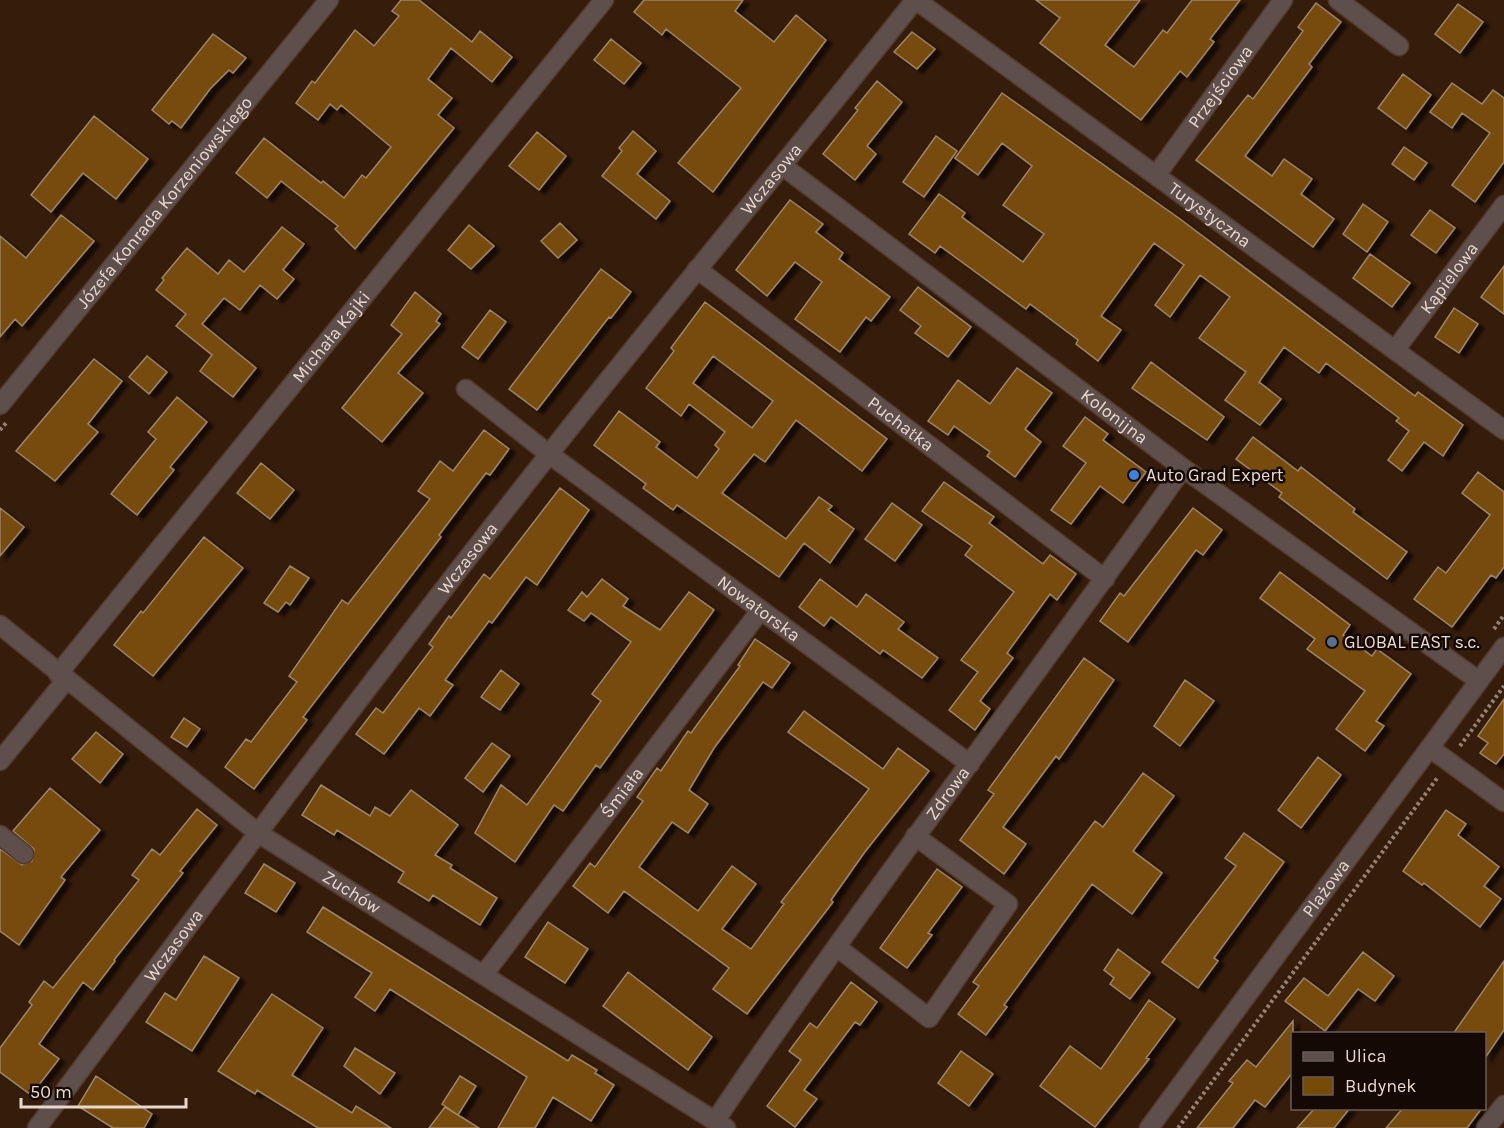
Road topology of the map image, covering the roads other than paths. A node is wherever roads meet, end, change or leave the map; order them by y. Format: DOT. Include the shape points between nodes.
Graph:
graph roads {
  1 [pos="328,0"];
  2 [pos="604,0"];
  3 [pos="916,0"];
  4 [pos="1283,0"];
  5 [pos="1338,0"];
  6 [pos="1399,46"];
  7 [pos="784,167"];
  8 [pos="1157,174"];
  9 [pos="1504,205"];
  10 [pos="697,269"];
  11 [pos="1395,350"];
  12 [pos="466,389"];
  13 [pos="0,405"];
  14 [pos="1504,430"];
  15 [pos="549,454"];
  16 [pos="1183,468"];
  17 [pos="1105,579"];
  18 [pos="760,611"];
  19 [pos="0,625"];
  20 [pos="1504,647"];
  21 [pos="62,677"];
  22 [pos="1479,681"];
  23 [pos="1431,748"];
  24 [pos="0,761"];
  25 [pos="970,764"];
  26 [pos="1504,802"];
  27 [pos="258,833"];
  28 [pos="0,835"];
  29 [pos="915,836"];
  30 [pos="24,854"];
  31 [pos="837,947"];
  32 [pos="484,974"];
  33 [pos="1504,1105"];
  34 [pos="721,1124"];
  35 [pos="37,1128"];
  36 [pos="1149,1128"];
  37 [pos="1486,1128"];
  1 -- 13 [label="street, Józefa Konrada Korzeniowskiego"];
  2 -- 21 [label="street, Michała Kajki"];
  3 -- 7 [label="street, Wczasowa"];
  3 -- 8 [label="street, Turystyczna"];
  4 -- 8 [label="street, Przejściowa"];
  5 -- 6 [label="street"];
  7 -- 10 [label="street, Wczasowa"];
  7 -- 16 [label="street, Kolonijna"];
  8 -- 11 [label="street, Turystyczna"];
  9 -- 11 [label="street, Kąpielowa"];
  10 -- 15 [label="street, Wczasowa"];
  10 -- 17 [label="street, Puchatka"];
  11 -- 14 [label="street, Turystyczna"];
  12 -- 15 [label="street, Nowatorska"];
  15 -- 18 [label="street, Nowatorska"];
  15 -- 27 [label="street, Wczasowa"];
  16 -- 17 [label="street, Zdrowa"];
  16 -- 22 [label="street, Kolonijna"];
  17 -- 25 [label="street, Zdrowa"];
  18 -- 25 [label="street, Nowatorska"];
  18 -- 32 [label="street, Śmiała"];
  19 -- 21 [label="street, Zuchów"];
  20 -- 22 [label="street, Plażowa"];
  21 -- 24 [label="street, Michała Kajki"];
  21 -- 27 [label="street, Zuchów"];
  22 -- 23 [label="street, Plażowa"];
  23 -- 26 [label="street"];
  23 -- 36 [label="street, Plażowa"];
  25 -- 29 [label="street, Zdrowa"];
  27 -- 32 [label="street, Zuchów"];
  27 -- 35 [label="street, Wczasowa"];
  28 -- 30 [label="street"];
  29 -- 31 [label="street, Zdrowa"];
  29 -- 31 [label="street" via="1008,904 929,1018"];
  31 -- 34 [label="street, Zdrowa"];
  32 -- 34 [label="street, Zuchów"];
  33 -- 37 [label="street"];
}
